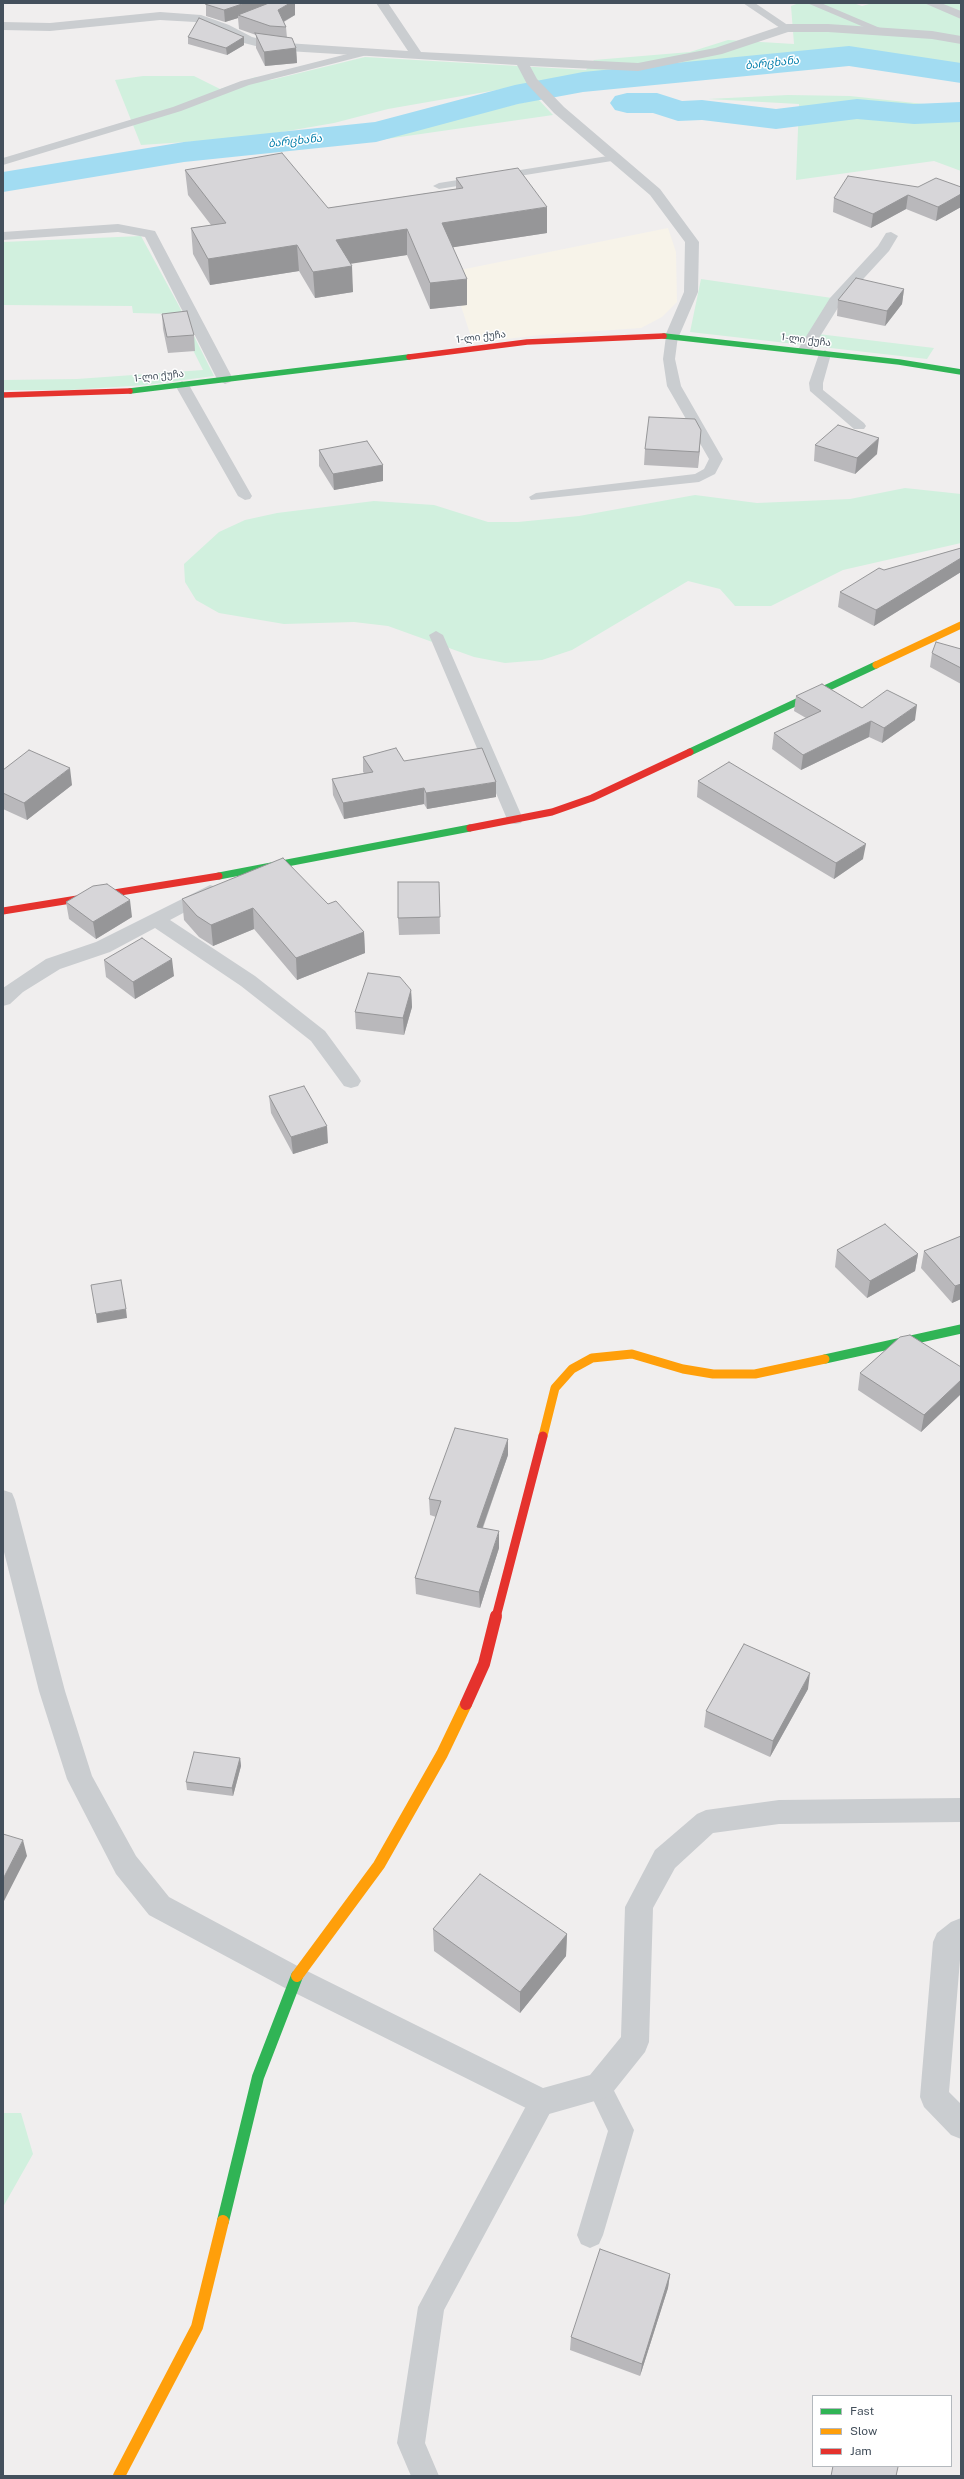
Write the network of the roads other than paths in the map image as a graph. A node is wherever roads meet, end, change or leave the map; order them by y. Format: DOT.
graph roads {
  1 [pos="382,3"];
  2 [pos="748,3"];
  3 [pos="812,3"];
  4 [pos="930,3"];
  5 [pos="961,15"];
  6 [pos="239,23"];
  7 [pos="3,26"];
  8 [pos="225,28"];
  9 [pos="787,28"];
  10 [pos="882,31"];
  11 [pos="961,40"];
  12 [pos="367,52"];
  13 [pos="418,56"];
  14 [pos="522,62"];
  15 [pos="614,158"];
  16 [pos="3,162"];
  17 [pos="439,186"];
  18 [pos="3,236"];
  19 [pos="891,236"];
  20 [pos="672,336"];
  21 [pos="804,351"];
  22 [pos="825,354"];
  23 [pos="961,372"];
  24 [pos="226,379"];
  25 [pos="182,385"];
  26 [pos="3,395"];
  27 [pos="859,426"];
  28 [pos="246,496"];
  29 [pos="536,497"];
  30 [pos="961,625"];
  31 [pos="436,635"];
  32 [pos="516,819"];
  33 [pos="254,870"];
  34 [pos="3,911"];
  35 [pos="155,919"];
  36 [pos="3,999"];
  37 [pos="350,1081"];
  38 [pos="961,1329"];
  39 [pos="3,1500"];
  40 [pos="961,1810"];
  41 [pos="961,1931"];
  42 [pos="295,1979"];
  43 [pos="599,2087"];
  44 [pos="542,2102"];
  45 [pos="961,2125"];
  46 [pos="590,2235"];
  47 [pos="119,2476"];
  48 [pos="425,2476"];
  1 -- 13 [label="street"];
  2 -- 9 [label="lane"];
  3 -- 10 [label="lane"];
  4 -- 5 [label="street"];
  6 -- 8 [label="street"];
  7 -- 8 [label="street"];
  8 -- 12 [label="street"];
  9 -- 10 [label="street"];
  9 -- 14 [label="street"];
  10 -- 11 [label="street"];
  12 -- 13 [label="street"];
  12 -- 16 [label="lane"];
  13 -- 14 [label="street"];
  14 -- 15 [label="street"];
  15 -- 17 [label="lane"];
  15 -- 20 [label="street"];
  18 -- 24 [label="street"];
  19 -- 21 [label="street"];
  20 -- 21 [label="street, 1-ლი ქუჩა"];
  20 -- 24 [label="street, 1-ლი ქუჩა"];
  20 -- 29 [label="lane"];
  21 -- 22 [label="street, 1-ლი ქუჩა"];
  22 -- 23 [label="street, 1-ლი ქუჩა"];
  22 -- 27 [label="lane"];
  24 -- 25 [label="street, 1-ლი ქუჩა"];
  25 -- 26 [label="street, 1-ლი ქუჩა"];
  25 -- 28 [label="lane"];
  30 -- 32 [label="street"];
  31 -- 32 [label="lane"];
  32 -- 33 [label="street"];
  33 -- 34 [label="street"];
  33 -- 35 [label="street"];
  35 -- 36 [label="street"];
  35 -- 37 [label="street"];
  38 -- 42 [label="street"];
  39 -- 42 [label="street"];
  40 -- 43 [label="street"];
  41 -- 45 [label="street"];
  42 -- 44 [label="street"];
  42 -- 47 [label="street"];
  43 -- 44 [label="street"];
  43 -- 46 [label="lane"];
  44 -- 48 [label="lane"];
}
